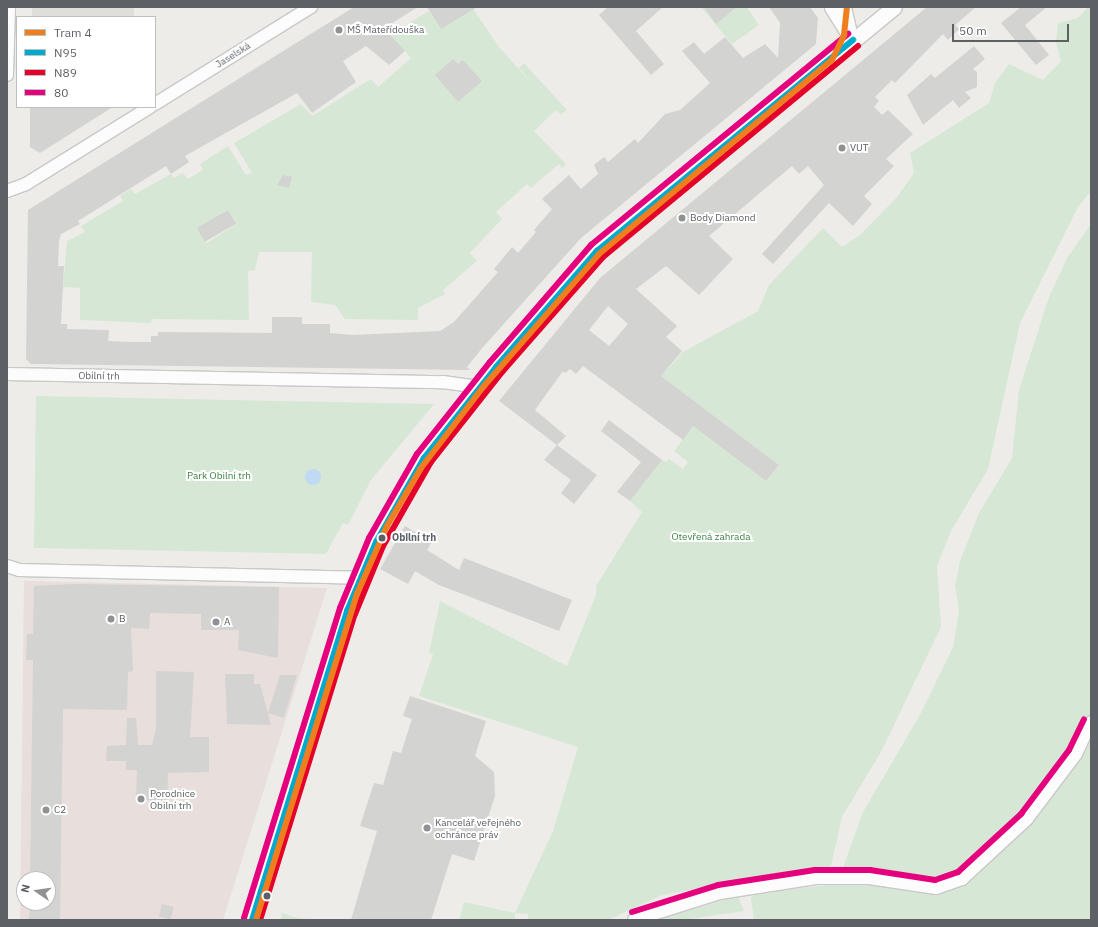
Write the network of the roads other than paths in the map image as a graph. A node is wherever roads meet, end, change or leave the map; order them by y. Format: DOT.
graph roads {
  1 [pos="9,7"];
  2 [pos="310,7"];
  3 [pos="832,7"];
  4 [pos="845,7"];
  5 [pos="894,7"];
  6 [pos="853,40"];
  7 [pos="7,75"];
  8 [pos="156,103"];
  9 [pos="148,108"];
  10 [pos="7,191"];
  11 [pos="7,374"];
  12 [pos="479,387"];
  13 [pos="7,566"];
  14 [pos="360,578"];
  15 [pos="1091,722"];
  16 [pos="252,920"];
  17 [pos="634,920"];
  1 -- 7 [label="street"];
  2 -- 8 [label="street, Jaselská"];
  3 -- 6 [label="street"];
  4 -- 6 [label="street"];
  5 -- 6 [label="street"];
  6 -- 12 [label="street"];
  9 -- 10 [label="street"];
  11 -- 12 [label="street, Obilní trh"];
  12 -- 14 [label="street"];
  13 -- 14 [label="street"];
  14 -- 16 [label="street"];
  15 -- 17 [label="street"];
}
